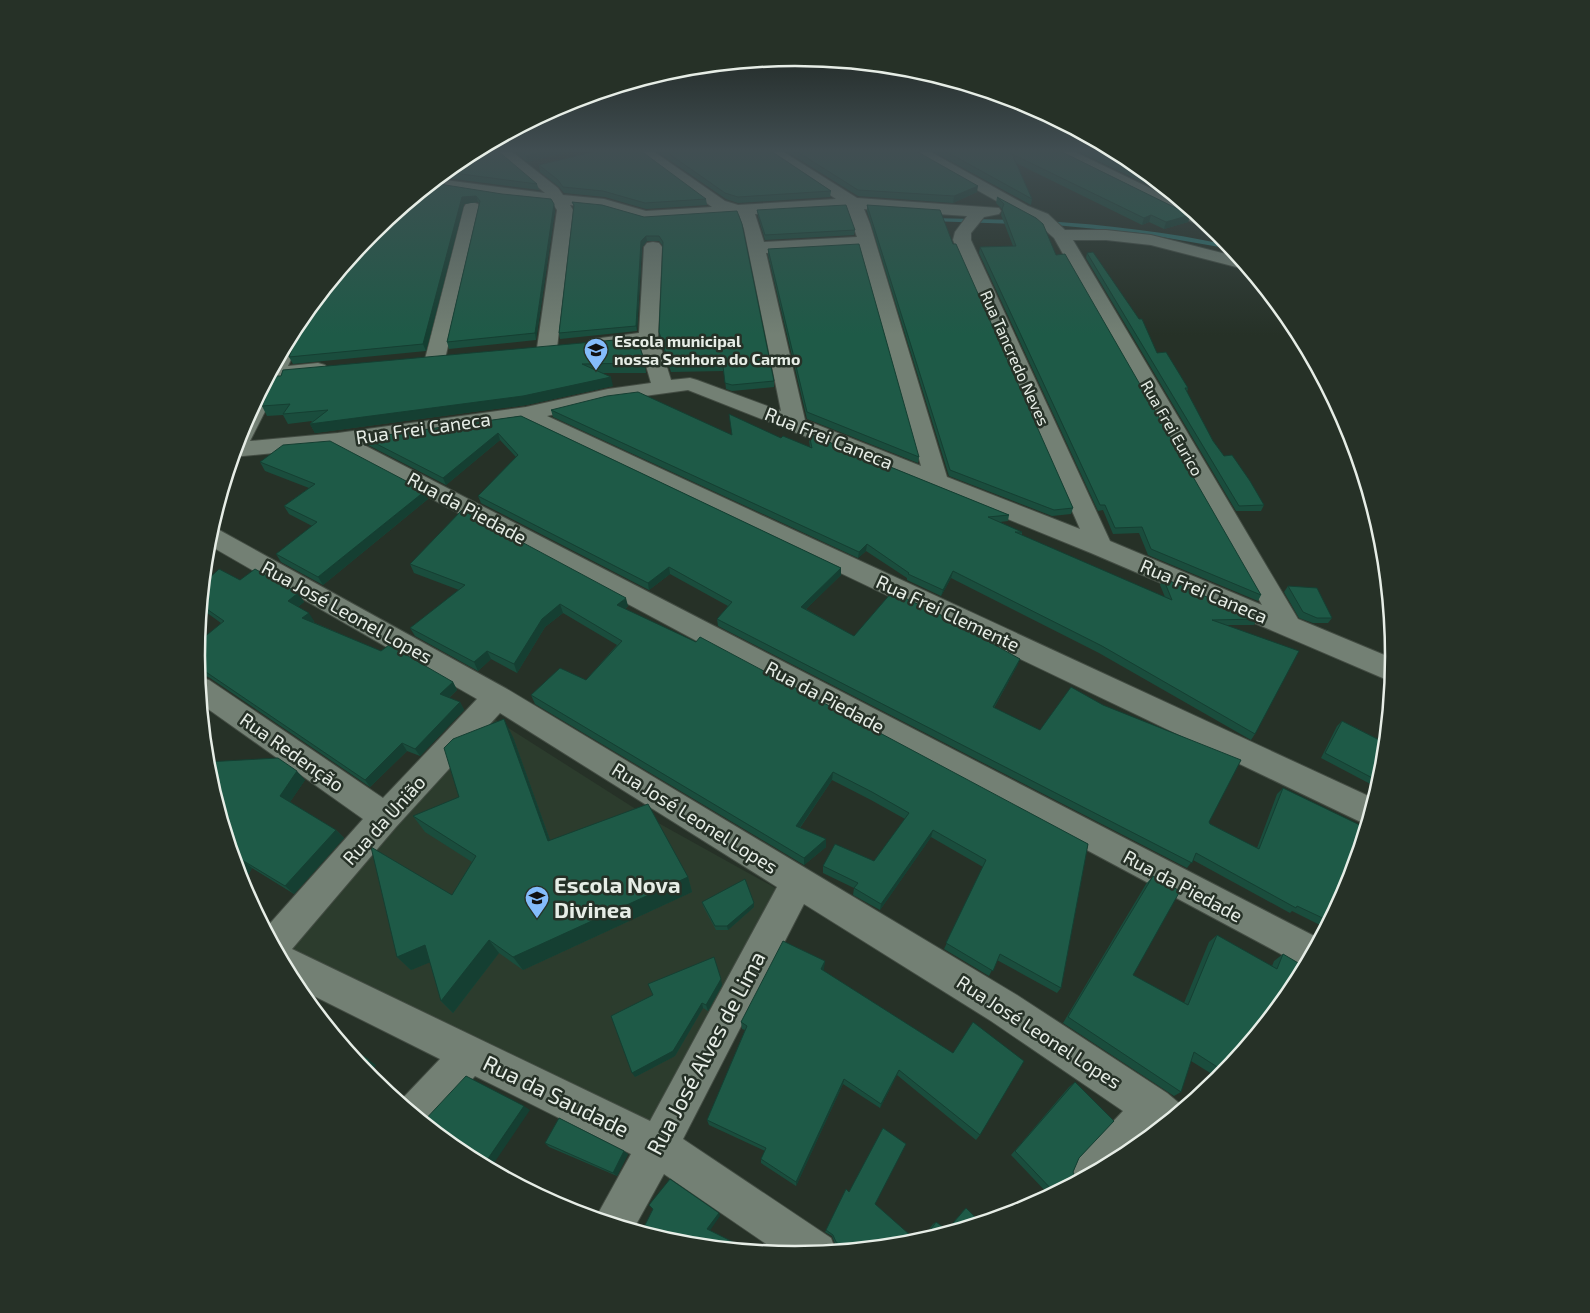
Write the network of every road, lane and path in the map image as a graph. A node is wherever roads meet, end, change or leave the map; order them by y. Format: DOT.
graph roads {
  1 [pos="471,212"];
  2 [pos="561,212"];
  3 [pos="632,212"];
  4 [pos="736,212"];
  5 [pos="850,212"];
  6 [pos="1002,212"];
  7 [pos="1028,212"];
  8 [pos="744,216"];
  9 [pos="974,217"];
  10 [pos="860,220"];
  11 [pos="1053,227"];
  12 [pos="653,247"];
  13 [pos="756,248"];
  14 [pos="1233,261"];
  15 [pos="648,338"];
  16 [pos="435,359"];
  17 [pos="341,367"];
  18 [pos="278,373"];
  19 [pos="663,387"];
  20 [pos="526,414"];
  21 [pos="795,424"];
  22 [pos="338,440"];
  23 [pos="244,447"];
  24 [pos="937,482"];
  25 [pos="217,538"];
  26 [pos="1100,547"];
  27 [pos="1289,628"];
  28 [pos="1385,668"];
  29 [pos="206,693"];
  30 [pos="497,697"];
  31 [pos="1365,809"];
  32 [pos="385,817"];
  33 [pos="798,881"];
  34 [pos="278,940"];
  35 [pos="1307,950"];
  36 [pos="294,968"];
  37 [pos="470,1054"];
  38 [pos="418,1110"];
  39 [pos="1162,1113"];
  40 [pos="658,1146"];
  41 [pos="1121,1148"];
  42 [pos="617,1219"];
  43 [pos="805,1246"];
  1 -- 16 [label="street"];
  2 -- 15 [label="street"];
  3 -- 8 [label="street"];
  4 -- 8 [label="street"];
  5 -- 10 [label="street"];
  6 -- 9 [label="street"];
  7 -- 11 [label="street"];
  8 -- 10 [label="street"];
  8 -- 13 [label="street"];
  9 -- 10 [label="street"];
  9 -- 26 [label="street, Rua Tancredo Neves"];
  10 -- 13 [label="street"];
  10 -- 24 [label="street"];
  11 -- 14 [label="street"];
  11 -- 27 [label="street, Rua Frei Eurico"];
  12 -- 15 [label="street"];
  13 -- 21 [label="street"];
  15 -- 19 [label="street"];
  17 -- 18 [label="street"];
  19 -- 20 [label="street, Rua Frei Caneca"];
  19 -- 21 [label="street, Rua Frei Caneca"];
  20 -- 22 [label="street, Rua Frei Caneca"];
  20 -- 31 [label="street, Rua Frei Clemente"];
  21 -- 24 [label="street, Rua Frei Caneca"];
  22 -- 23 [label="street, Rua Frei Caneca"];
  22 -- 35 [label="street, Rua da Piedade"];
  24 -- 26 [label="street, Rua Frei Caneca"];
  25 -- 30 [label="street, Rua José Leonel Lopes"];
  26 -- 27 [label="street, Rua Frei Caneca"];
  27 -- 28 [label="street, Rua Frei Caneca"];
  29 -- 32 [label="street, Rua Redenção"];
  30 -- 32 [label="street, Rua da União"];
  30 -- 33 [label="street, Rua José Leonel Lopes"];
  32 -- 34 [label="street, Rua da União"];
  33 -- 39 [label="street, Rua José Leonel Lopes"];
  33 -- 40 [label="street, Rua José Alves de Lima"];
  36 -- 37 [label="street, Rua da Saudade"];
  37 -- 38 [label="street"];
  37 -- 40 [label="street, Rua da Saudade"];
  39 -- 41 [label="street"];
  40 -- 42 [label="street, Rua José Alves de Lima"];
  40 -- 43 [label="street, Rua da Saudade"];
}
